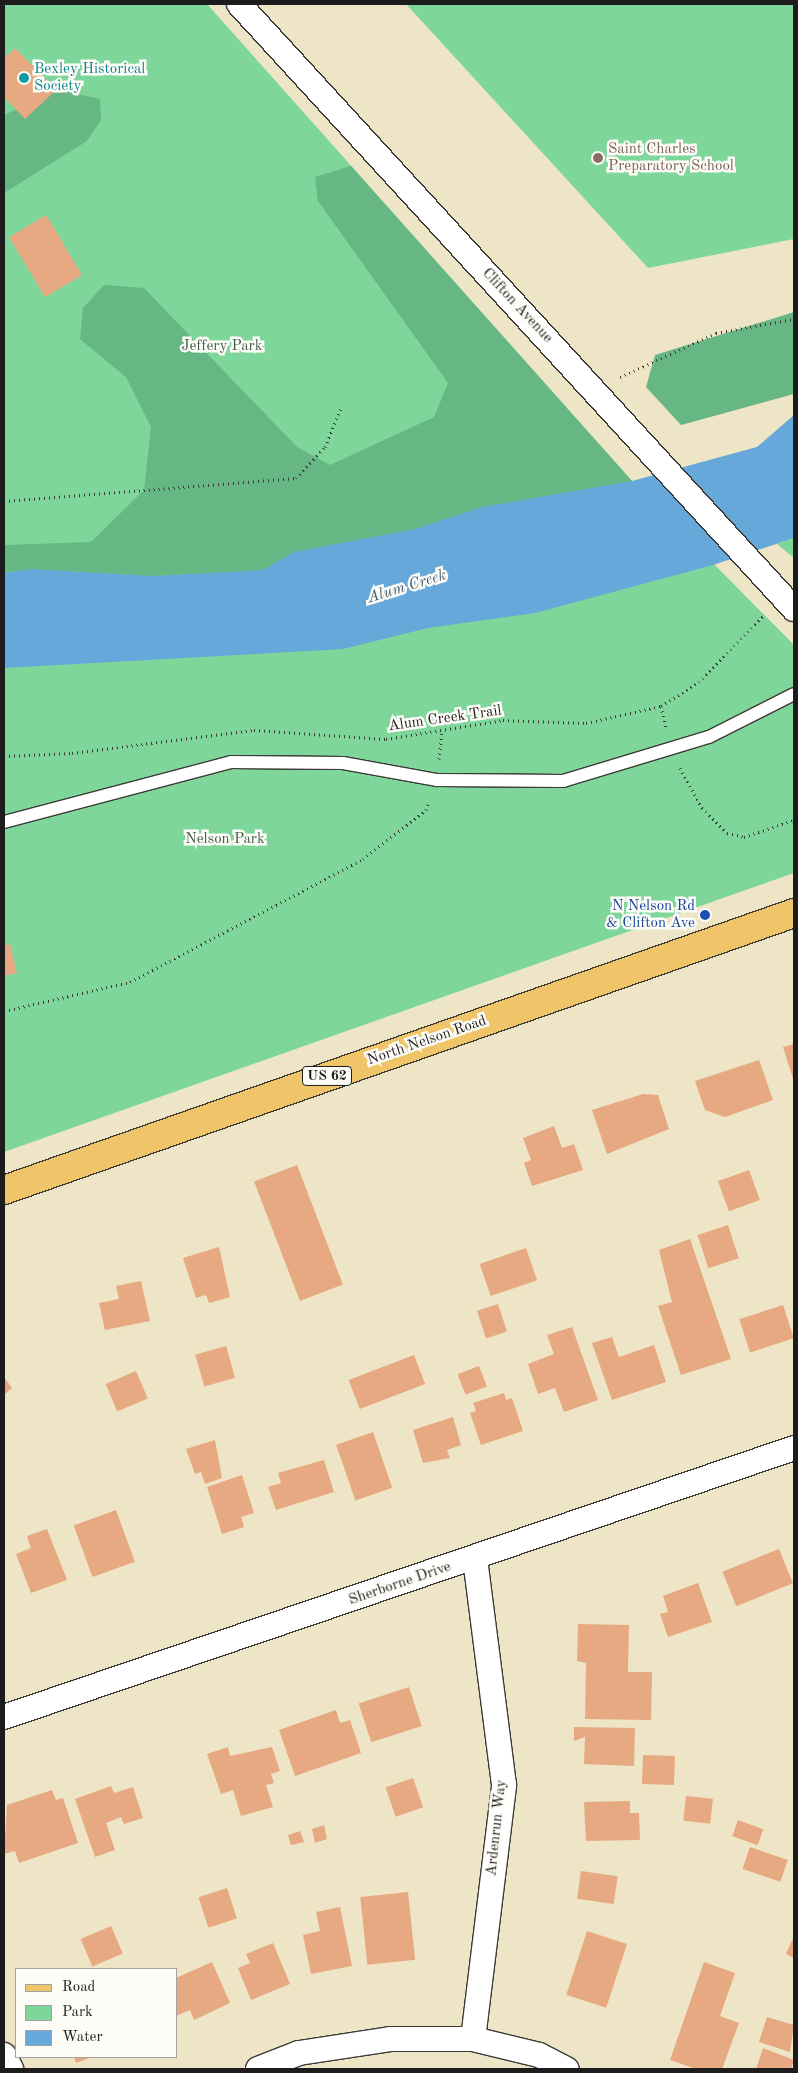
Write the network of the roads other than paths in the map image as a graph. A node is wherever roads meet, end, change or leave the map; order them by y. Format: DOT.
graph roads {
  1 [pos="239,4"];
  2 [pos="789,603"];
  3 [pos="794,694"];
  4 [pos="4,822"];
  5 [pos="794,913"];
  6 [pos="4,1190"];
  7 [pos="794,1448"];
  8 [pos="475,1559"];
  9 [pos="4,1718"];
  10 [pos="472,2038"];
  11 [pos="4,2055"];
  12 [pos="11,2069"];
  13 [pos="258,2069"];
  14 [pos="567,2069"];
  1 -- 2 [label="street, Clifton Avenue"];
  3 -- 4 [label="lane"];
  5 -- 6 [label="main road, North Nelson Road / US 62"];
  7 -- 8 [label="street, Sherborne Drive"];
  8 -- 9 [label="street, Sherborne Drive"];
  8 -- 10 [label="street, Ardenrun Way"];
  10 -- 13 [label="street"];
  10 -- 14 [label="street"];
  11 -- 12 [label="street"];
}
